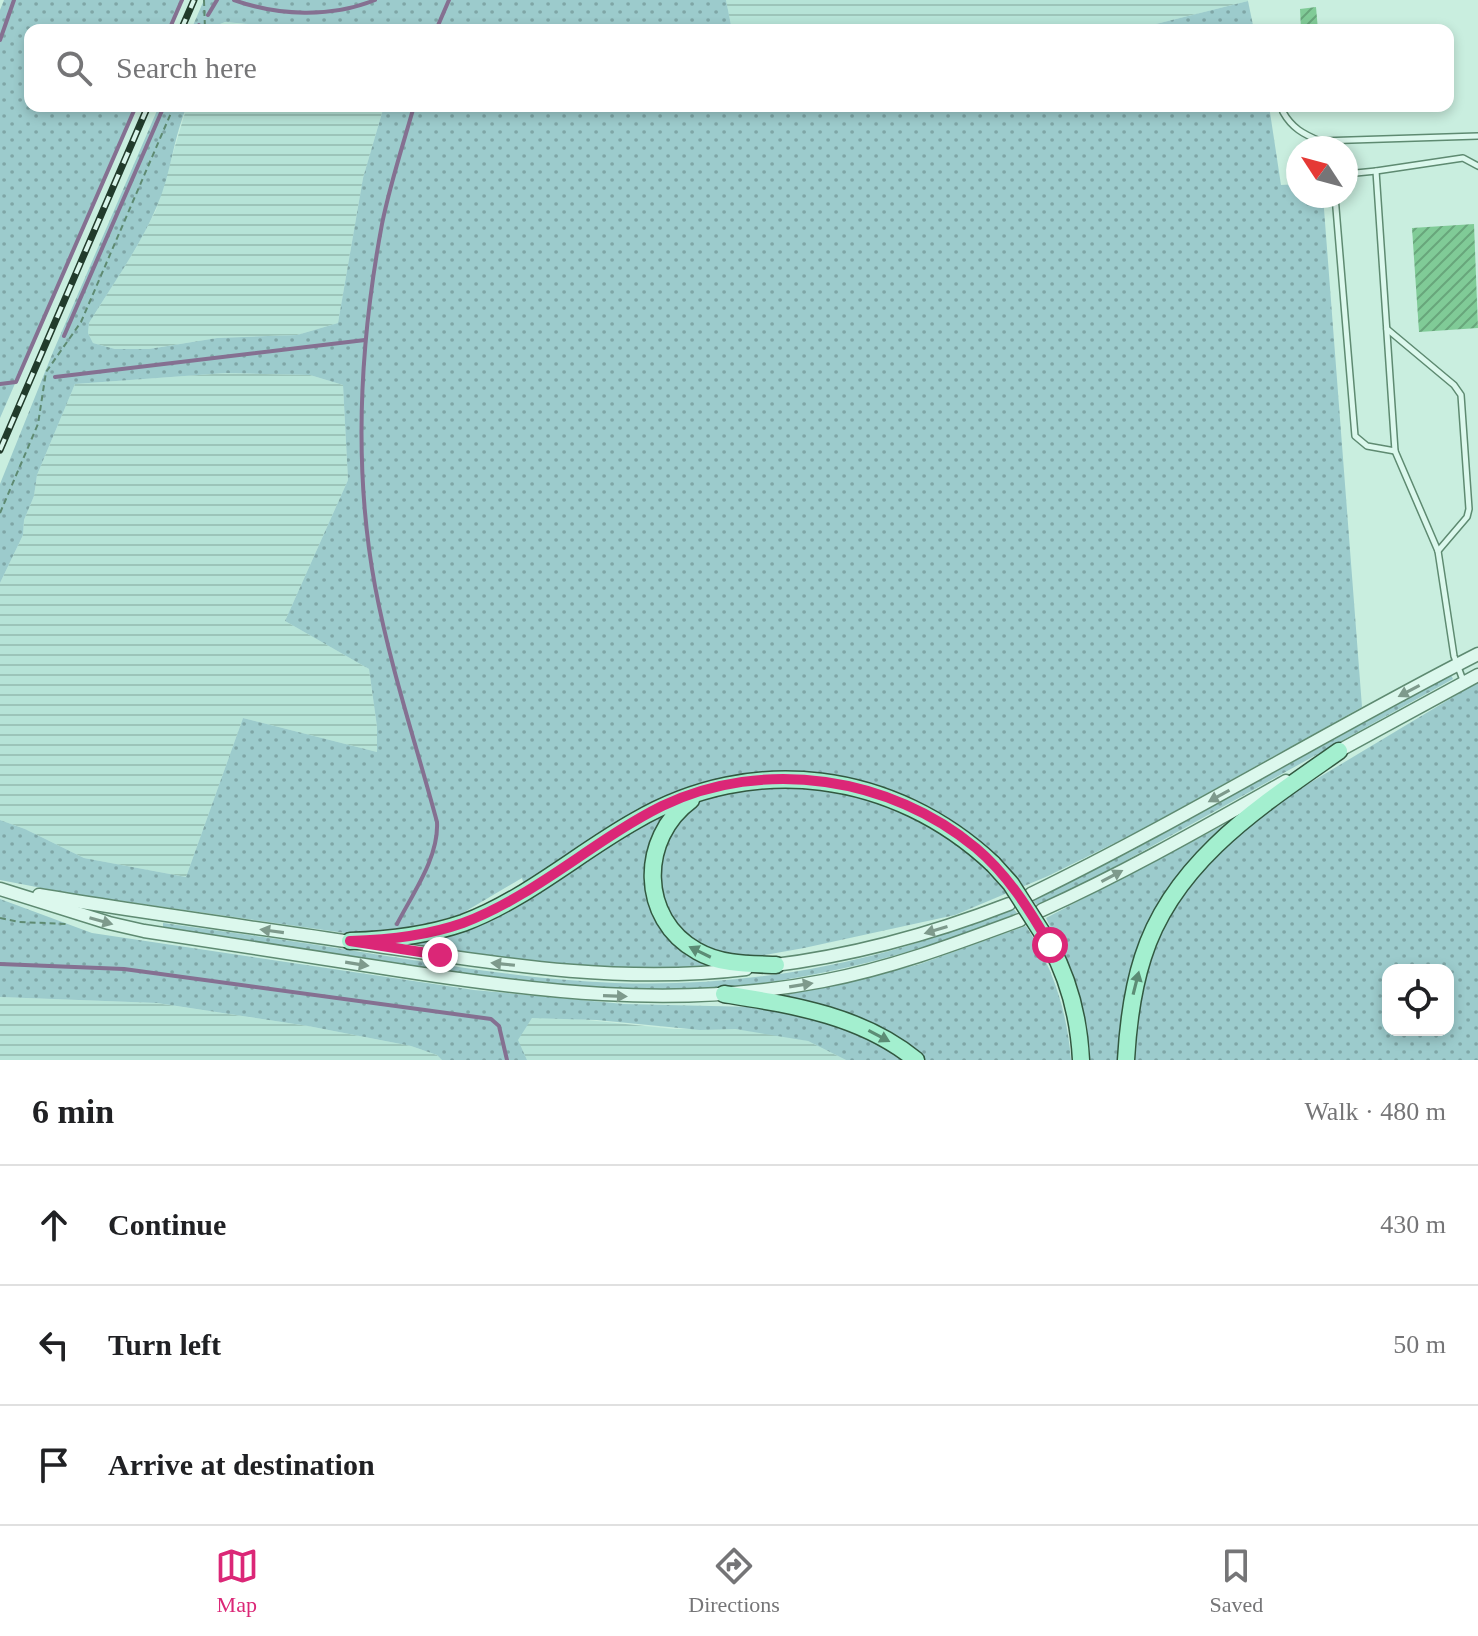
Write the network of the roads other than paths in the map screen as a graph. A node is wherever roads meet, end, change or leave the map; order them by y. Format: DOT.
graph roads {
  1 [pos="1283,112"];
  2 [pos="1478,136"];
  3 [pos="1478,166"];
  4 [pos="1376,171"];
  5 [pos="1358,173"];
  6 [pos="1336,208"];
  7 [pos="1386,328"];
  8 [pos="1395,451"];
  9 [pos="1438,551"];
  10 [pos="1478,654"];
  11 [pos="1457,665"];
  12 [pos="1478,675"];
  13 [pos="1464,683"];
  14 [pos="1339,751"];
  15 [pos="710,790"];
  16 [pos="0,888"];
  17 [pos="1031,894"];
  18 [pos="1009,904"];
  19 [pos="1042,910"];
  20 [pos="1020,920"];
  21 [pos="350,941"];
  22 [pos="776,965"];
  23 [pos="724,994"];
  24 [pos="916,1060"];
  25 [pos="1081,1060"];
  26 [pos="1126,1060"];
  1 -- 2 [label="lane"];
  3 -- 4 [label="lane"];
  4 -- 5 [label="lane"];
  4 -- 7 [label="lane"];
  6 -- 8 [label="lane"];
  7 -- 8 [label="lane"];
  7 -- 9 [label="lane"];
  8 -- 9 [label="lane"];
  9 -- 11 [label="lane"];
  10 -- 11 [label="street"];
  11 -- 13 [label="lane"];
  11 -- 17 [label="street, one-way"];
  12 -- 13 [label="street"];
  13 -- 14 [label="street"];
  19 -- 14 [label="street, one-way"];
  26 -- 14 [label="main road, one-way"];
  15 -- 21 [label="main road"];
  22 -- 15 [label="main road, one-way"];
  15 -- 25 [label="main road, bridge"];
  21 -- 16 [label="street, one-way"];
  16 -- 23 [label="street, one-way"];
  18 -- 22 [label="street, one-way"];
  23 -- 20 [label="street, one-way"];
  22 -- 21 [label="street, one-way"];
  23 -- 24 [label="main road, one-way"];
}
